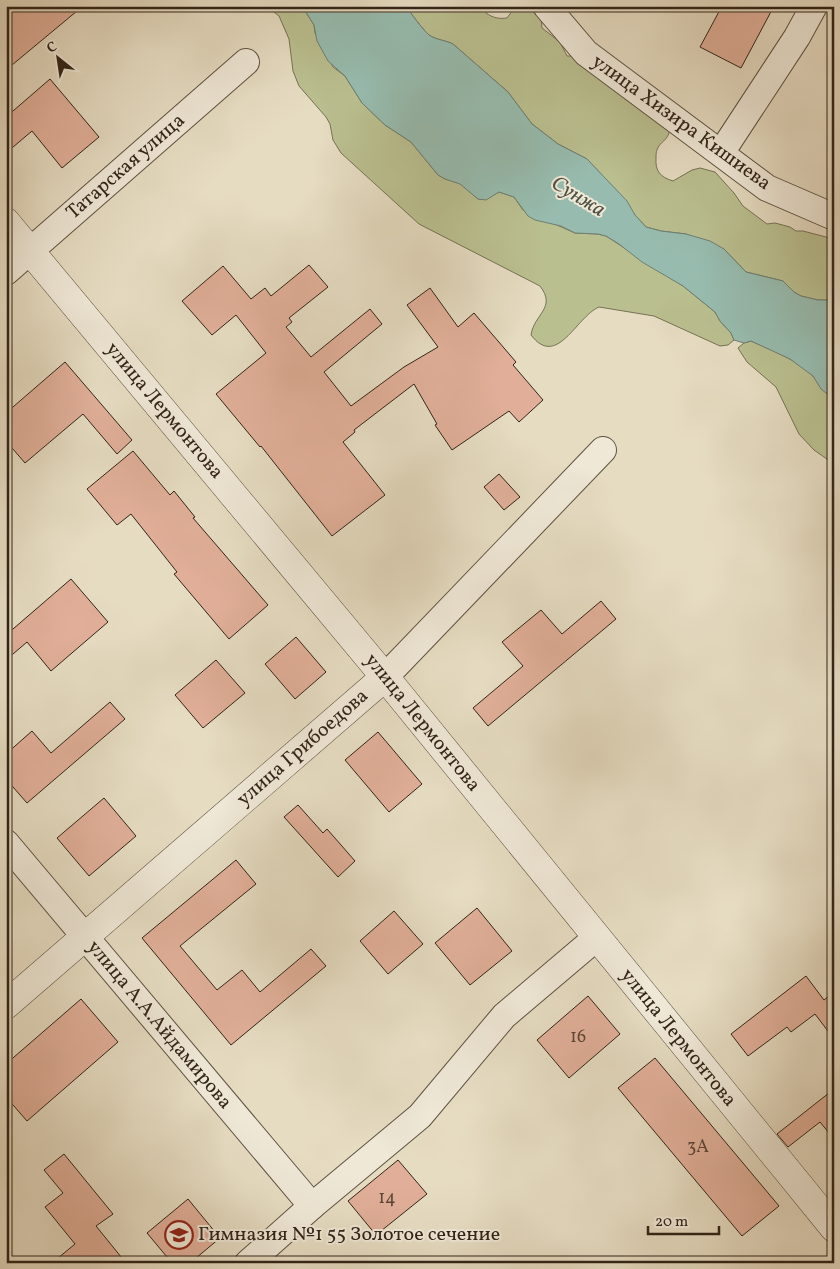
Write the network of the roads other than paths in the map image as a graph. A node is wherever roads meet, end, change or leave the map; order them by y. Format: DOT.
graph roads {
  1 [pos="546,6"];
  2 [pos="814,6"];
  3 [pos="246,62"];
  4 [pos="721,153"];
  5 [pos="834,218"];
  6 [pos="6,222"];
  7 [pos="30,251"];
  8 [pos="6,272"];
  9 [pos="603,450"];
  10 [pos="385,677"];
  11 [pos="6,843"];
  12 [pos="85,937"];
  13 [pos="596,938"];
  14 [pos="6,1005"];
  15 [pos="312,1206"];
  16 [pos="834,1228"];
  17 [pos="248,1263"];
  1 -- 4 [label="street, улица Хизира Кишиева"];
  2 -- 4 [label="street"];
  3 -- 7 [label="street, Татарская улица"];
  4 -- 5 [label="street, улица Хизира Кишиева"];
  6 -- 7 [label="street, улица Лермонтова"];
  7 -- 8 [label="street, Татарская улица"];
  7 -- 10 [label="street, улица Лермонтова"];
  9 -- 10 [label="street, улица Грибоедова"];
  10 -- 12 [label="street, улица Грибоедова"];
  10 -- 13 [label="street, улица Лермонтова"];
  11 -- 12 [label="street, улица А.А.Айдамирова"];
  12 -- 14 [label="street, улица Грибоедова"];
  12 -- 15 [label="street, улица А.А.Айдамирова"];
  13 -- 15 [label="street"];
  13 -- 16 [label="street, улица Лермонтова"];
  15 -- 17 [label="street"];
}
